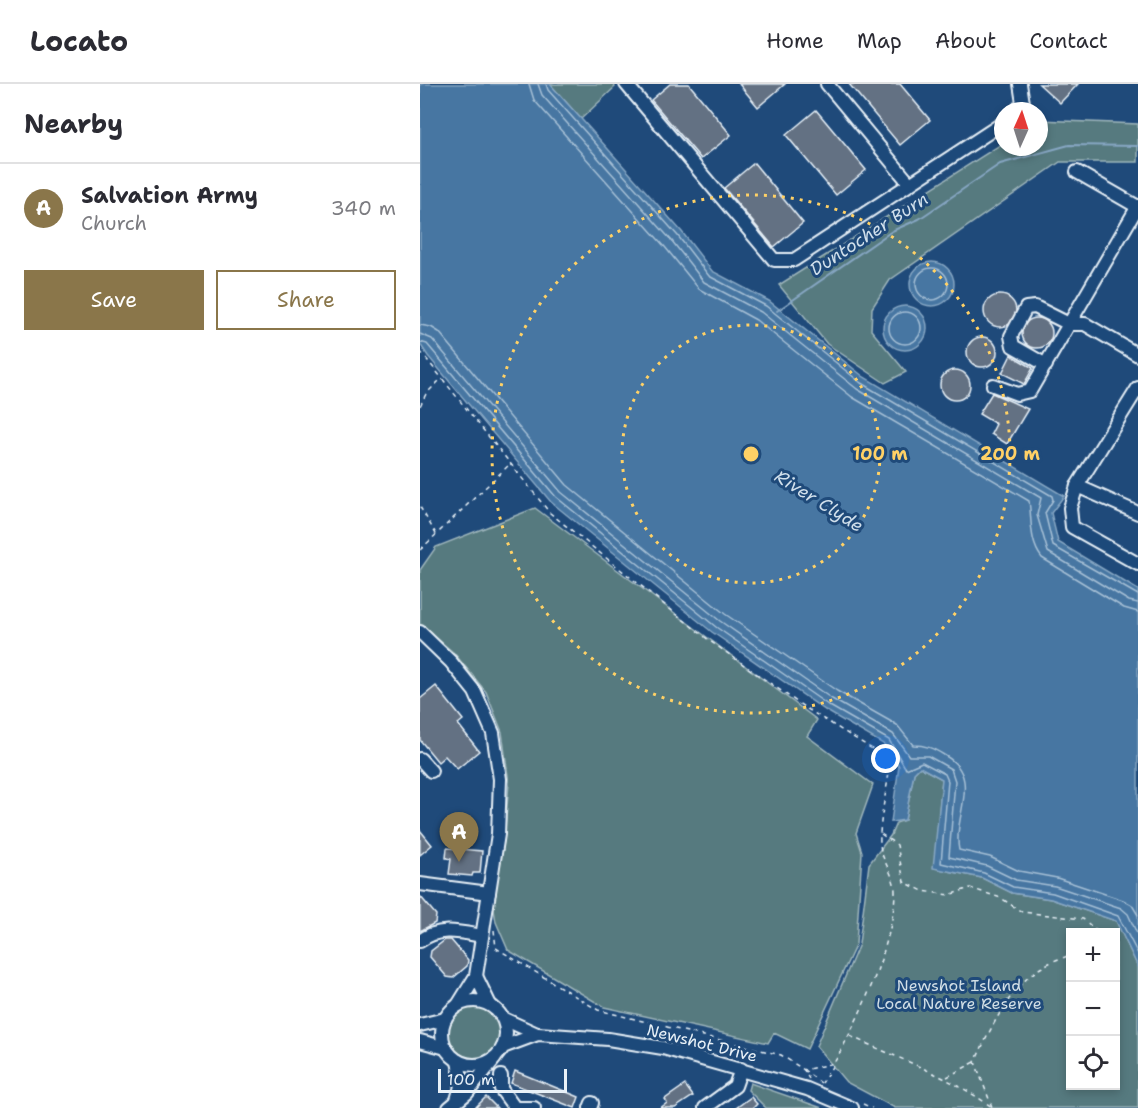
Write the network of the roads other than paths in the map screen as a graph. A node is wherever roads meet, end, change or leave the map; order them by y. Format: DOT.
graph roads {
  1 [pos="627,84"];
  2 [pos="827,84"];
  3 [pos="1020,84"];
  4 [pos="1023,102"];
  5 [pos="994,129"];
  6 [pos="1077,172"];
  7 [pos="910,184"];
  8 [pos="1138,206"];
  9 [pos="1069,324"];
  10 [pos="1138,355"];
  11 [pos="1046,365"];
  12 [pos="993,385"];
  13 [pos="1138,388"];
  14 [pos="1077,486"];
  15 [pos="1138,513"];
  16 [pos="1138,564"];
  17 [pos="420,632"];
  18 [pos="420,759"];
  19 [pos="432,771"];
  20 [pos="420,884"];
  21 [pos="489,894"];
  22 [pos="482,936"];
  23 [pos="420,941"];
  24 [pos="476,976"];
  25 [pos="458,1005"];
  26 [pos="490,1005"];
  27 [pos="445,1019"];
  28 [pos="504,1020"];
  29 [pos="420,1024"];
  30 [pos="538,1034"];
  31 [pos="420,1041"];
  32 [pos="446,1048"];
  33 [pos="500,1052"];
  34 [pos="458,1061"];
  35 [pos="741,1069"];
  36 [pos="501,1076"];
  37 [pos="453,1105"];
  38 [pos="513,1107"];
  39 [pos="534,1108"];
  40 [pos="705,1108"];
  41 [pos="852,1108"];
  1 -- 7 [label="street"];
  2 -- 7 [label="street"];
  3 -- 4 [label="street"];
  5 -- 7 [label="street"];
  6 -- 8 [label="street"];
  8 -- 9 [label="street"];
  9 -- 10 [label="street"];
  9 -- 11 [label="street"];
  9 -- 11 [label="street"];
  11 -- 12 [label="street"];
  13 -- 14 [label="street"];
  14 -- 15 [label="street"];
  14 -- 16 [label="street"];
  17 -- 21 [label="street"];
  18 -- 19 [label="street"];
  20 -- 21 [label="street"];
  21 -- 22 [label="street"];
  22 -- 23 [label="street"];
  22 -- 24 [label="street"];
  24 -- 25 [label="street"];
  24 -- 26 [label="street"];
  25 -- 26 [label="street"];
  25 -- 27 [label="street"];
  26 -- 28 [label="street"];
  27 -- 29 [label="street"];
  27 -- 32 [label="street"];
  28 -- 30 [label="street, Newshot Drive"];
  28 -- 33 [label="street"];
  30 -- 33 [label="street, Newshot Drive"];
  30 -- 35 [label="street, Newshot Drive"];
  31 -- 32 [label="street"];
  32 -- 34 [label="street"];
  33 -- 34 [label="street"];
  33 -- 37 [label="street"];
  34 -- 37 [label="street"];
  35 -- 40 [label="street"];
  35 -- 41 [label="street, Newshot Drive"];
  36 -- 38 [label="street"];
  38 -- 39 [label="street"];
}
